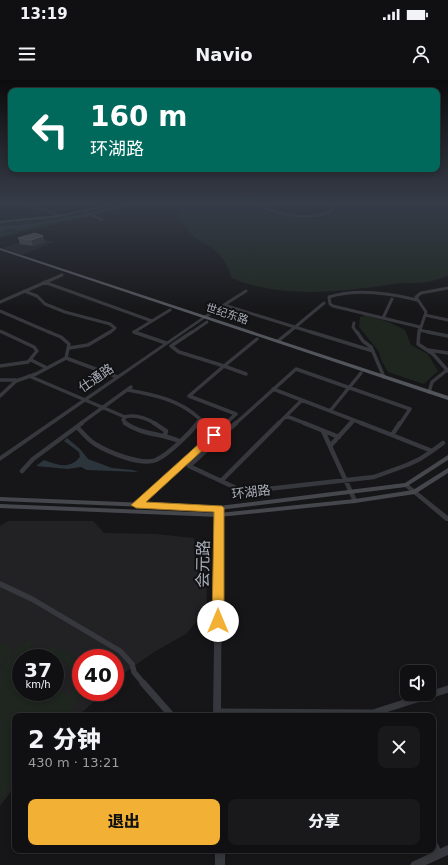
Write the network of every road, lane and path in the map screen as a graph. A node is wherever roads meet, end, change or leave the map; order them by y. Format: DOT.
graph roads {
  1 [pos="0,250"];
  2 [pos="0,254"];
  3 [pos="14,256"];
  4 [pos="67,273"];
  5 [pos="62,275"];
  6 [pos="44,282"];
  7 [pos="448,288"];
  8 [pos="24,291"];
  9 [pos="246,291"];
  10 [pos="392,299"];
  11 [pos="417,300"];
  12 [pos="0,302"];
  13 [pos="324,303"];
  14 [pos="224,305"];
  15 [pos="170,310"];
  16 [pos="0,311"];
  17 [pos="425,315"];
  18 [pos="383,318"];
  19 [pos="202,319"];
  20 [pos="448,320"];
  21 [pos="152,321"];
  22 [pos="354,323"];
  23 [pos="294,327"];
  24 [pos="419,328"];
  25 [pos="0,331"];
  26 [pos="448,336"];
  27 [pos="256,339"];
  28 [pos="278,341"];
  29 [pos="165,343"];
  30 [pos="69,348"];
  31 [pos="424,349"];
  32 [pos="373,351"];
  33 [pos="448,353"];
  34 [pos="66,358"];
  35 [pos="31,360"];
  36 [pos="0,366"];
  37 [pos="224,366"];
  38 [pos="47,368"];
  39 [pos="448,371"];
  40 [pos="246,374"];
  41 [pos="361,374"];
  42 [pos="29,376"];
  43 [pos="116,376"];
  44 [pos="384,377"];
  45 [pos="0,380"];
  46 [pos="18,380"];
  47 [pos="350,388"];
  48 [pos="273,389"];
  49 [pos="429,392"];
  50 [pos="0,396"];
  51 [pos="448,398"];
  52 [pos="83,399"];
  53 [pos="302,400"];
  54 [pos="448,403"];
  55 [pos="103,408"];
  56 [pos="330,411"];
  57 [pos="286,416"];
  58 [pos="125,417"];
  59 [pos="353,421"];
  60 [pos="77,427"];
  61 [pos="323,431"];
  62 [pos="165,434"];
  63 [pos="392,435"];
  64 [pos="338,437"];
  65 [pos="179,441"];
  66 [pos="443,443"];
  67 [pos="330,446"];
  68 [pos="432,451"];
  69 [pos="0,455"];
  70 [pos="448,457"];
  71 [pos="0,459"];
  72 [pos="448,470"];
  73 [pos="22,471"];
  74 [pos="346,480"];
  75 [pos="221,481"];
  76 [pos="406,485"];
  77 [pos="351,492"];
  78 [pos="415,492"];
  79 [pos="0,499"];
  80 [pos="355,501"];
  81 [pos="136,505"];
  82 [pos="0,506"];
  83 [pos="219,512"];
  84 [pos="448,520"];
  85 [pos="0,584"];
  86 [pos="448,689"];
  87 [pos="169,713"];
  88 [pos="217,713"];
  89 [pos="376,713"];
  90 [pos="443,852"];
  91 [pos="220,853"];
  92 [pos="220,865"];
  93 [pos="415,865"];
  1 -- 3 [label="main road, 世纪东路"];
  2 -- 3 [label="main road, 世纪东路"];
  3 -- 4 [label="main road, 世纪东路"];
  3 -- 5 [label="main road, 世纪东路"];
  4 -- 5 [label="main road"];
  4 -- 19 [label="main road, 世纪东路"];
  5 -- 6 [label="street"];
  5 -- 15 [label="main road, 世纪东路"];
  6 -- 8 [label="street"];
  6 -- 21 [label="street"];
  7 -- 11 [label="street"];
  8 -- 12 [label="street"];
  8 -- 30 [label="street"];
  9 -- 14 [label="street"];
  10 -- 18 [label="street"];
  11 -- 17 [label="street"];
  11 -- 18 [label="street"];
  13 -- 23 [label="street"];
  14 -- 19 [label="street"];
  14 -- 23 [label="street"];
  15 -- 19 [label="main road, 世纪东路"];
  15 -- 21 [label="street"];
  16 -- 30 [label="street"];
  17 -- 20 [label="street"];
  17 -- 24 [label="street"];
  18 -- 24 [label="street"];
  19 -- 27 [label="main road, 世纪东路"];
  19 -- 28 [label="main road, 世纪东路"];
  19 -- 29 [label="street, 仕通路"];
  19 -- 37 [label="street"];
  21 -- 29 [label="street"];
  22 -- 32 [label="street"];
  23 -- 28 [label="street"];
  23 -- 32 [label="street"];
  24 -- 26 [label="street"];
  24 -- 31 [label="street"];
  25 -- 35 [label="street"];
  27 -- 37 [label="street"];
  27 -- 41 [label="main road, 世纪东路"];
  28 -- 44 [label="main road, 世纪东路"];
  29 -- 43 [label="street, 仕通路"];
  30 -- 34 [label="street"];
  31 -- 33 [label="street"];
  31 -- 39 [label="street"];
  32 -- 44 [label="street"];
  34 -- 38 [label="street"];
  34 -- 43 [label="street"];
  35 -- 36 [label="street"];
  35 -- 38 [label="street"];
  37 -- 40 [label="street"];
  37 -- 81 [label="street"];
  38 -- 42 [label="street"];
  39 -- 49 [label="street"];
  41 -- 47 [label="street"];
  41 -- 54 [label="main road, 世纪东路"];
  42 -- 46 [label="street"];
  42 -- 52 [label="street"];
  43 -- 52 [label="street, 仕通路"];
  44 -- 49 [label="main road, 世纪东路"];
  45 -- 46 [label="street"];
  46 -- 50 [label="street"];
  47 -- 48 [label="street"];
  47 -- 56 [label="street"];
  47 -- 63 [label="street"];
  48 -- 53 [label="street"];
  48 -- 75 [label="street"];
  49 -- 51 [label="main road, 世纪东路"];
  52 -- 55 [label="street"];
  52 -- 69 [label="street, 仕通路"];
  52 -- 71 [label="street, 仕通路"];
  53 -- 56 [label="street"];
  53 -- 57 [label="street"];
  55 -- 58 [label="street"];
  55 -- 60 [label="street"];
  55 -- 65 [label="street"];
  56 -- 59 [label="street"];
  57 -- 61 [label="street"];
  57 -- 75 [label="street"];
  58 -- 62 [label="street"];
  58 -- 62 [label="street"];
  59 -- 63 [label="street"];
  59 -- 64 [label="street"];
  60 -- 65 [label="street"];
  60 -- 73 [label="street"];
  61 -- 64 [label="street"];
  61 -- 67 [label="street"];
  62 -- 65 [label="street"];
  63 -- 68 [label="street"];
  64 -- 67 [label="street"];
  66 -- 68 [label="street"];
  67 -- 74 [label="street"];
  68 -- 74 [label="street"];
  70 -- 76 [label="main road, 环湖路"];
  72 -- 78 [label="main road, 环湖路"];
  74 -- 75 [label="street"];
  74 -- 77 [label="street"];
  76 -- 77 [label="main road, 环湖路"];
  76 -- 78 [label="street"];
  77 -- 80 [label="street"];
  77 -- 83 [label="main road, 环湖路"];
  78 -- 80 [label="main road, 环湖路"];
  78 -- 84 [label="street"];
  79 -- 81 [label="main road, 环湖路"];
  80 -- 83 [label="main road, 环湖路"];
  81 -- 83 [label="main road, 环湖路"];
  82 -- 83 [label="main road, 环湖路"];
  83 -- 88 [label="street, 会元路"];
  85 -- 87 [label="street"];
  86 -- 89 [label="street"];
  90 -- 93 [label="street"];
  91 -- 92 [label="street"];
}
